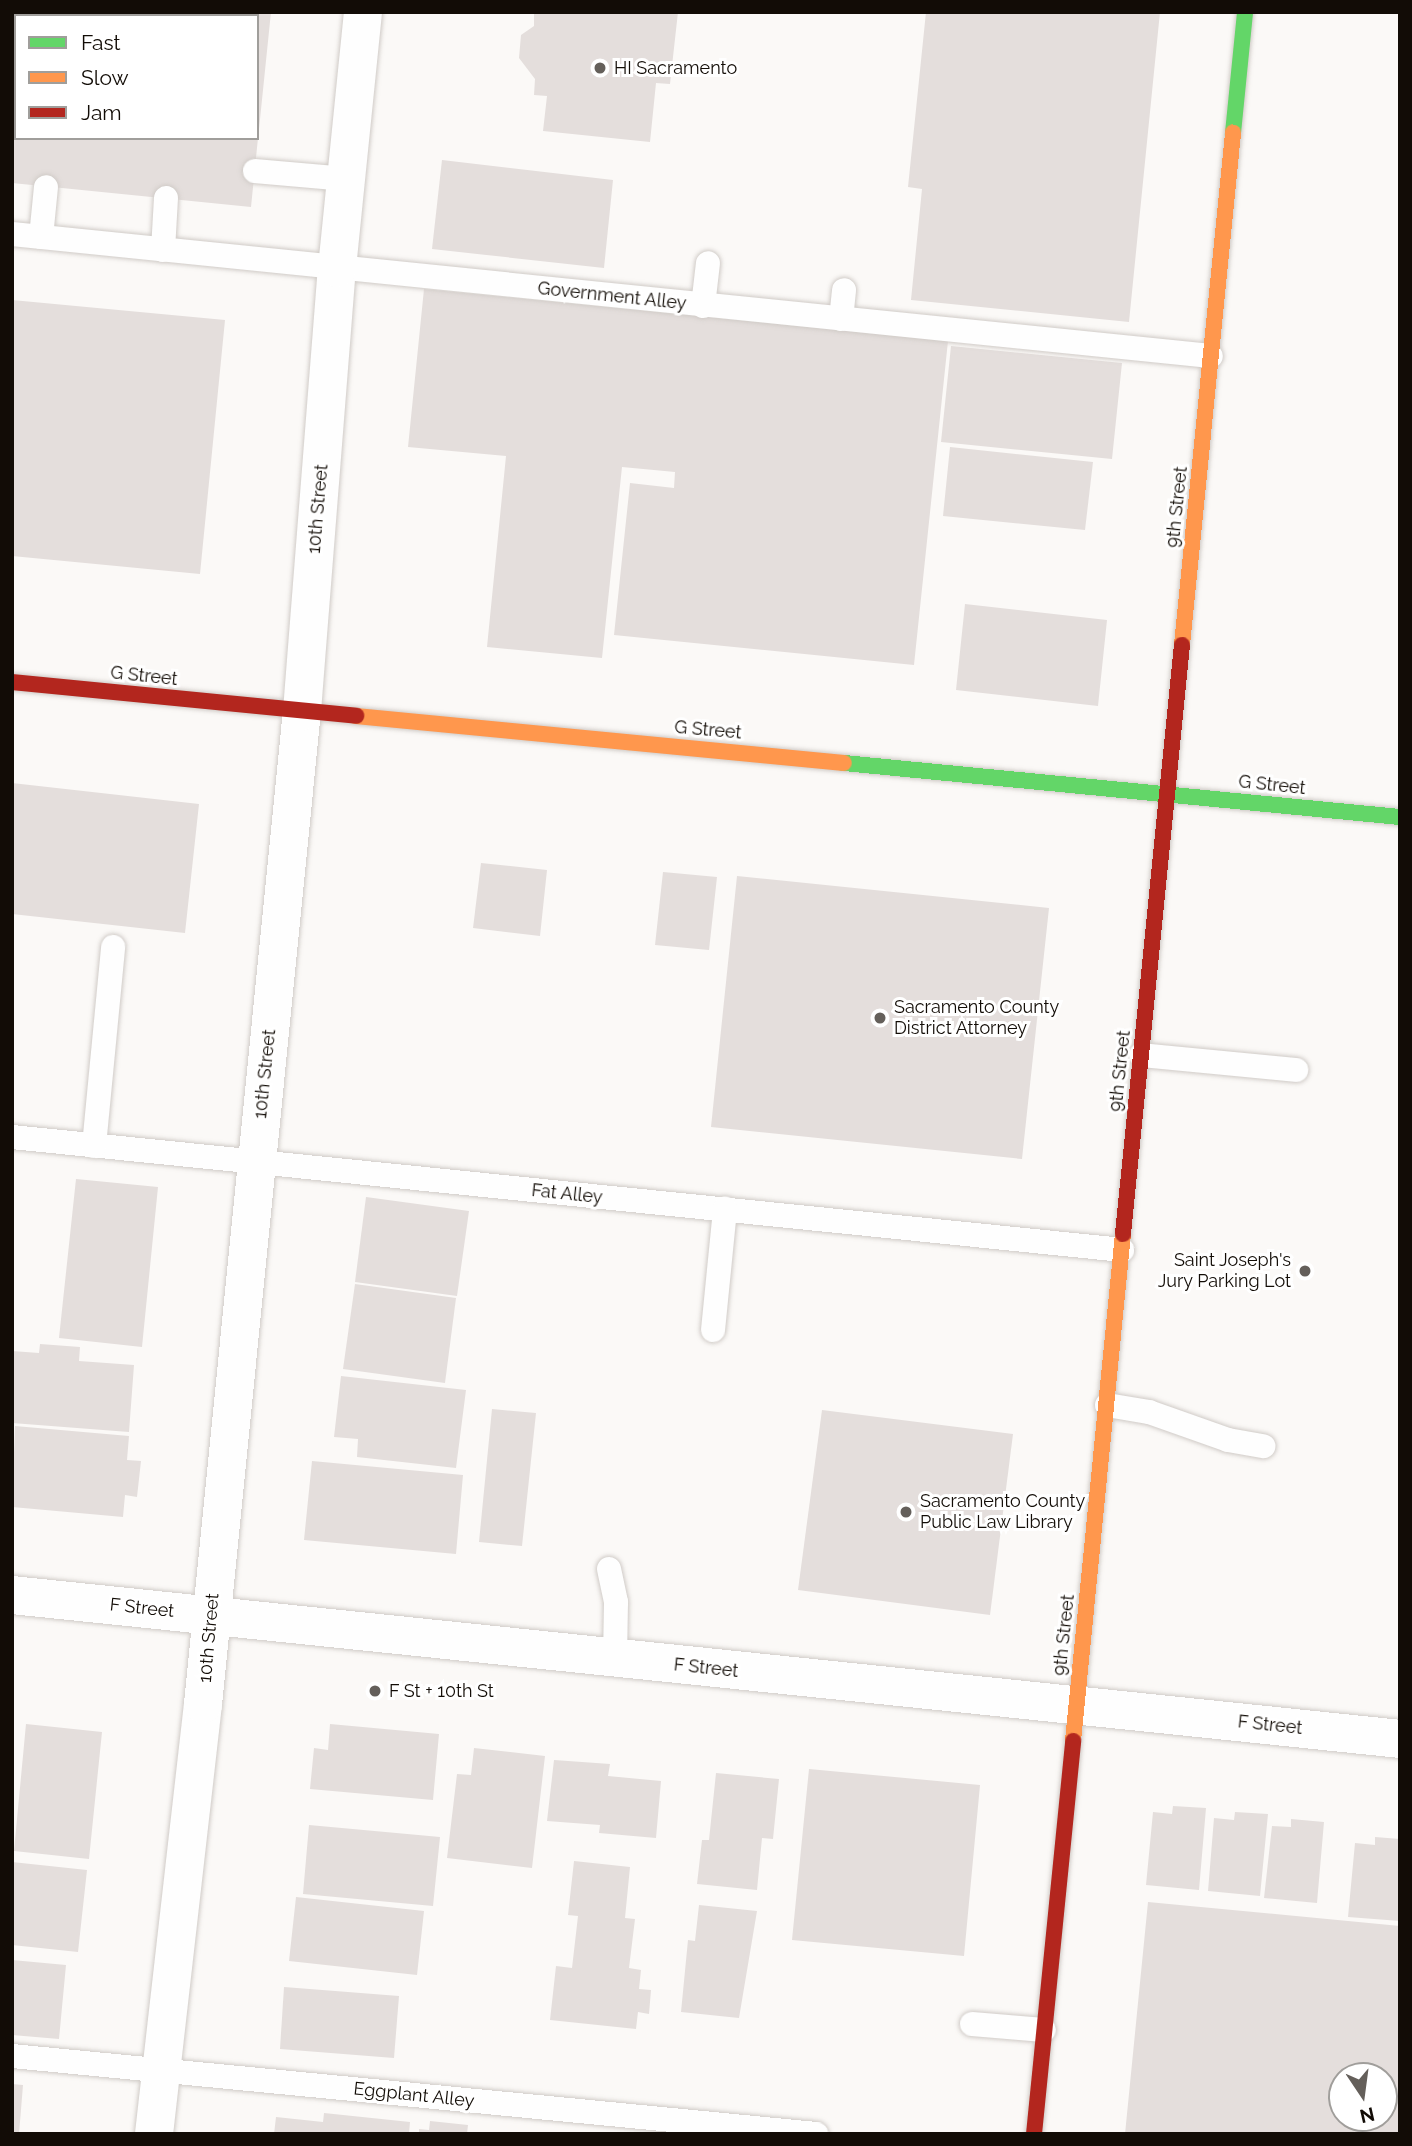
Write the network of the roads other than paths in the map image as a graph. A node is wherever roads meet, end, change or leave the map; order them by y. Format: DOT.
graph roads {
  1 [pos="363,12"];
  2 [pos="1245,12"];
  3 [pos="255,171"];
  4 [pos="346,179"];
  5 [pos="46,187"];
  6 [pos="166,198"];
  7 [pos="12,234"];
  8 [pos="41,237"];
  9 [pos="163,250"];
  10 [pos="708,262"];
  11 [pos="337,268"];
  12 [pos="844,290"];
  13 [pos="703,306"];
  14 [pos="841,319"];
  15 [pos="1211,356"];
  16 [pos="12,682"];
  17 [pos="302,711"];
  18 [pos="1167,793"];
  19 [pos="1400,817"];
  20 [pos="113,947"];
  21 [pos="1141,1055"];
  22 [pos="1296,1070"];
  23 [pos="12,1138"];
  24 [pos="94,1146"];
  25 [pos="256,1162"];
  26 [pos="725,1209"];
  27 [pos="1122,1250"];
  28 [pos="713,1330"];
  29 [pos="1107,1405"];
  30 [pos="1263,1446"];
  31 [pos="610,1569"];
  32 [pos="12,1595"];
  33 [pos="211,1615"];
  34 [pos="615,1658"];
  35 [pos="1076,1705"];
  36 [pos="1400,1738"];
  37 [pos="972,2024"];
  38 [pos="1044,2030"];
  39 [pos="12,2056"];
  40 [pos="161,2071"];
  41 [pos="155,2134"];
  42 [pos="816,2134"];
  43 [pos="1034,2134"];
  1 -- 4 [label="street, 10th Street"];
  2 -- 15 [label="street, 9th Street"];
  3 -- 4 [label="lane"];
  4 -- 11 [label="street, 10th Street"];
  5 -- 8 [label="lane"];
  6 -- 9 [label="lane"];
  7 -- 8 [label="lane, Government Alley"];
  8 -- 9 [label="lane, Government Alley"];
  9 -- 11 [label="lane, Government Alley"];
  10 -- 13 [label="lane"];
  11 -- 13 [label="lane, Government Alley"];
  11 -- 17 [label="street, 10th Street"];
  12 -- 14 [label="lane"];
  13 -- 14 [label="lane, Government Alley"];
  14 -- 15 [label="lane, Government Alley"];
  15 -- 18 [label="street, 9th Street"];
  16 -- 17 [label="street, G Street"];
  17 -- 18 [label="street, G Street"];
  17 -- 25 [label="street, 10th Street"];
  18 -- 19 [label="street, G Street"];
  18 -- 21 [label="street, 9th Street"];
  20 -- 24 [label="lane"];
  21 -- 22 [label="lane"];
  21 -- 27 [label="street, 9th Street"];
  23 -- 24 [label="lane, Fat Alley"];
  24 -- 25 [label="lane, Fat Alley"];
  25 -- 26 [label="lane, Fat Alley"];
  25 -- 33 [label="street, 10th Street"];
  26 -- 27 [label="lane, Fat Alley"];
  26 -- 28 [label="lane"];
  27 -- 29 [label="street, 9th Street"];
  29 -- 30 [label="lane"];
  29 -- 35 [label="street, 9th Street"];
  31 -- 34 [label="lane"];
  32 -- 33 [label="street, F Street"];
  33 -- 34 [label="street, F Street"];
  33 -- 40 [label="street, 10th Street"];
  34 -- 35 [label="street, F Street"];
  35 -- 36 [label="street, F Street"];
  35 -- 38 [label="street, 9th Street"];
  37 -- 38 [label="lane"];
  38 -- 43 [label="street, 9th Street"];
  39 -- 40 [label="lane, Eggplant Alley"];
  40 -- 41 [label="street, 10th Street"];
  40 -- 42 [label="lane, Eggplant Alley"];
}
